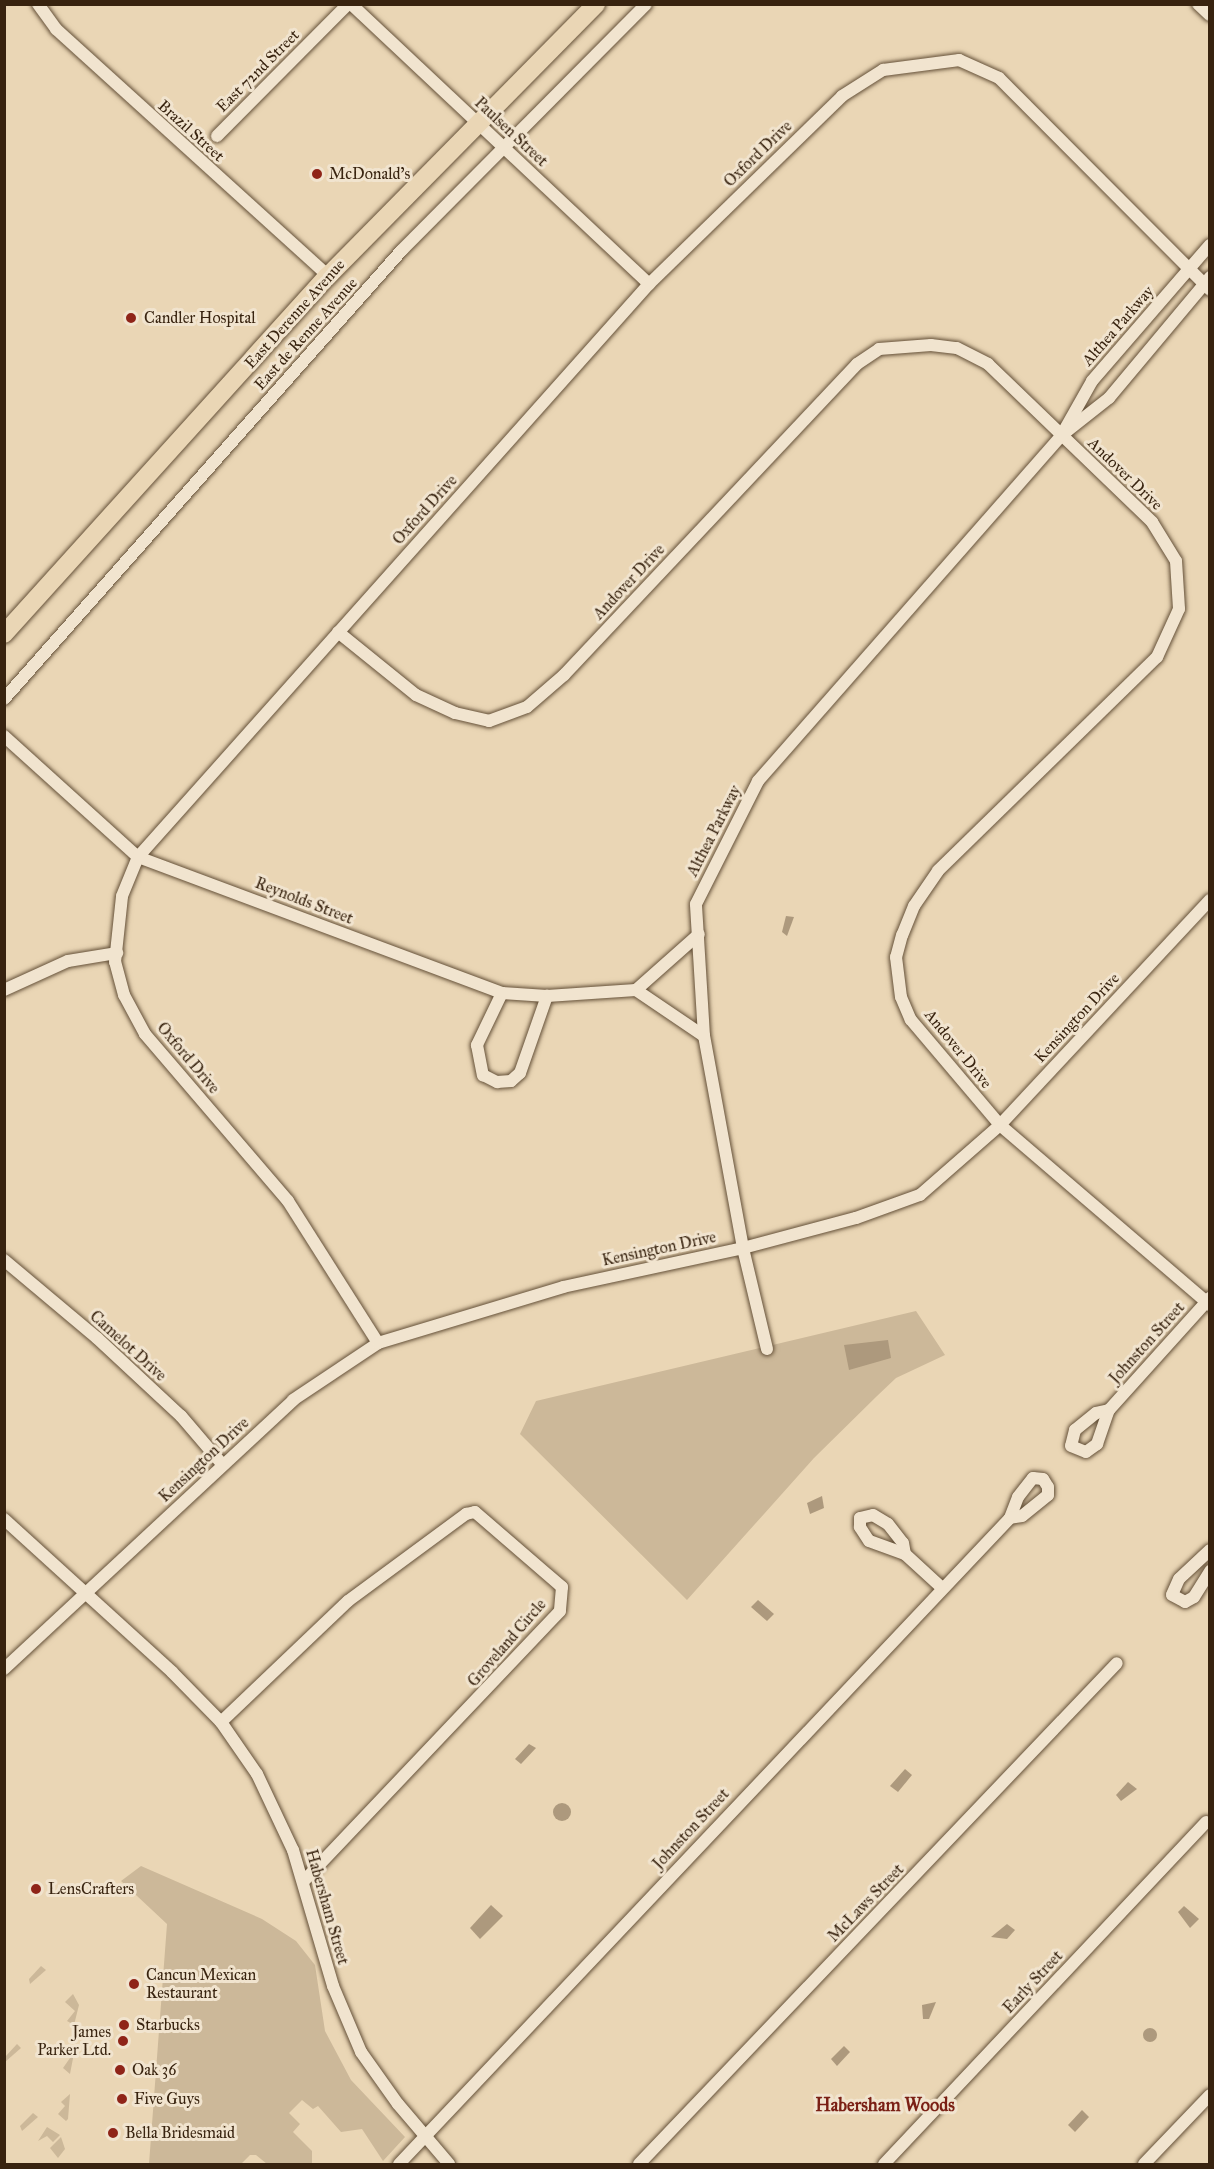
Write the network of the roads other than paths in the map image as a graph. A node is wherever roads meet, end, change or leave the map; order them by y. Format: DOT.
graph roads {
  1 [pos="38,4"];
  2 [pos="349,4"];
  3 [pos="596,4"];
  4 [pos="646,4"];
  5 [pos="1198,4"];
  6 [pos="1209,15"];
  7 [pos="476,123"];
  8 [pos="217,136"];
  9 [pos="502,146"];
  10 [pos="1209,245"];
  11 [pos="1188,270"];
  12 [pos="328,276"];
  13 [pos="649,284"];
  14 [pos="1208,284"];
  15 [pos="1062,435"];
  16 [pos="338,632"];
  17 [pos="4,634"];
  18 [pos="4,699"];
  19 [pos="4,736"];
  20 [pos="138,857"];
  21 [pos="1209,900"];
  22 [pos="699,934"];
  23 [pos="117,952"];
  24 [pos="4,990"];
  25 [pos="636,990"];
  26 [pos="502,993"];
  27 [pos="547,996"];
  28 [pos="704,1036"];
  29 [pos="1000,1125"];
  30 [pos="743,1248"];
  31 [pos="4,1260"];
  32 [pos="1208,1302"];
  33 [pos="378,1343"];
  34 [pos="767,1349"];
  35 [pos="1109,1410"];
  36 [pos="222,1464"];
  37 [pos="1010,1518"];
  38 [pos="4,1519"];
  39 [pos="1209,1550"];
  40 [pos="905,1554"];
  41 [pos="1209,1571"];
  42 [pos="941,1587"];
  43 [pos="87,1593"];
  44 [pos="1117,1663"];
  45 [pos="4,1669"];
  46 [pos="221,1722"];
  47 [pos="1206,1822"];
  48 [pos="304,1881"];
  49 [pos="1209,2095"];
  50 [pos="424,2138"];
  51 [pos="399,2164"];
  52 [pos="449,2164"];
  53 [pos="639,2164"];
  54 [pos="884,2164"];
  55 [pos="1144,2164"];
  1 -- 12 [label="street, Brazil Street"];
  2 -- 7 [label="street, Paulsen Street"];
  2 -- 8 [label="street, East 72nd Street"];
  3 -- 7 [label="highway, East Derenne Avenue"];
  4 -- 9 [label="street, East de Renne Avenue"];
  5 -- 6 [label="street"];
  7 -- 9 [label="street, Paulsen Street"];
  7 -- 12 [label="highway, East Derenne Avenue"];
  9 -- 13 [label="street, Paulsen Street"];
  9 -- 18 [label="street, East de Renne Avenue"];
  10 -- 11 [label="street, Althea Parkway"];
  11 -- 13 [label="street, Oxford Drive"];
  11 -- 14 [label="street"];
  11 -- 15 [label="street, Althea Parkway"];
  12 -- 17 [label="highway, East Derenne Avenue"];
  13 -- 16 [label="street, Oxford Drive"];
  14 -- 15 [label="street, Althea Parkway"];
  15 -- 16 [label="street, Andover Drive"];
  15 -- 22 [label="street, Althea Parkway"];
  15 -- 29 [label="street, Andover Drive"];
  16 -- 20 [label="street, Oxford Drive"];
  19 -- 20 [label="street, Reynolds Street"];
  20 -- 23 [label="street, Oxford Drive"];
  20 -- 26 [label="street, Reynolds Street"];
  21 -- 29 [label="street, Kensington Drive"];
  22 -- 25 [label="street"];
  22 -- 28 [label="street, Althea Parkway"];
  23 -- 24 [label="street"];
  23 -- 33 [label="street, Oxford Drive"];
  25 -- 27 [label="street, Reynolds Street"];
  25 -- 28 [label="street"];
  26 -- 27 [label="street, Reynolds Street"];
  26 -- 27 [label="street"];
  28 -- 30 [label="street, Althea Parkway"];
  29 -- 30 [label="street, Kensington Drive"];
  29 -- 32 [label="street, Andover Drive"];
  30 -- 33 [label="street, Kensington Drive"];
  30 -- 34 [label="street, Althea Parkway"];
  31 -- 36 [label="street, Camelot Drive"];
  32 -- 35 [label="street, Johnston Street"];
  33 -- 36 [label="street, Kensington Drive"];
  36 -- 43 [label="street, Kensington Drive"];
  37 -- 42 [label="street, Johnston Street"];
  38 -- 43 [label="street, Habersham Street"];
  39 -- 41 [label="street"];
  40 -- 42 [label="street"];
  42 -- 50 [label="street, Johnston Street"];
  43 -- 45 [label="street, Kensington Drive"];
  43 -- 46 [label="street, Habersham Street"];
  44 -- 53 [label="street, McLaws Street"];
  46 -- 48 [label="street, Habersham Street"];
  46 -- 48 [label="street, Groveland Circle"];
  47 -- 54 [label="street, Early Street"];
  48 -- 50 [label="street, Habersham Street"];
  49 -- 55 [label="street"];
  50 -- 51 [label="street, Johnston Street"];
  50 -- 52 [label="street, Habersham Street"];
}
